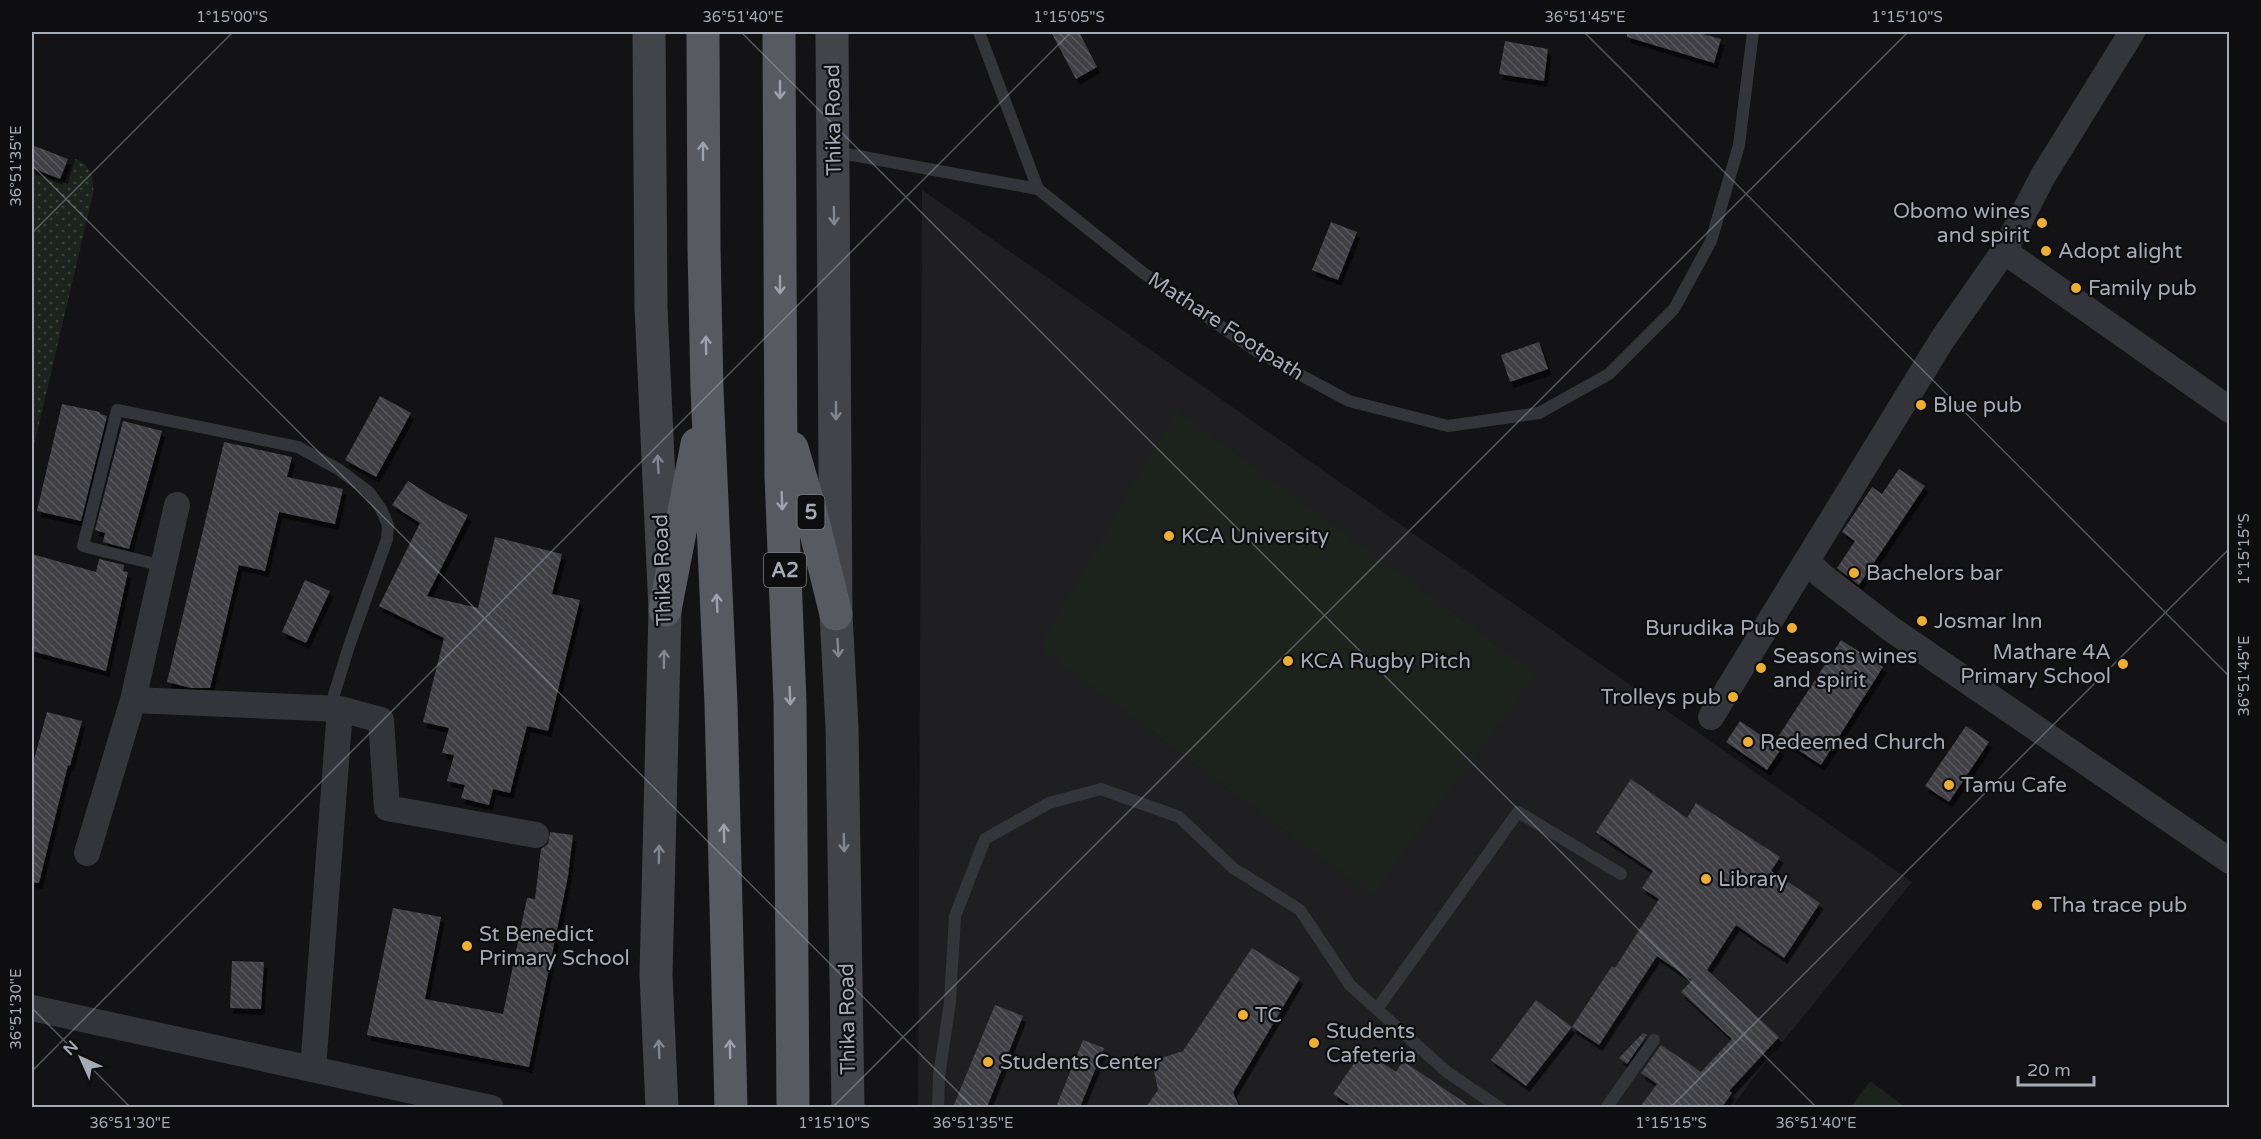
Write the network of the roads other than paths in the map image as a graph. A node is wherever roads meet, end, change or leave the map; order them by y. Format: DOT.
graph roads {
  1 [pos="649,32"];
  2 [pos="703,32"];
  3 [pos="779,32"];
  4 [pos="832,32"];
  5 [pos="979,32"];
  6 [pos="1752,32"];
  7 [pos="2132,32"];
  8 [pos="833,152"];
  9 [pos="1038,189"];
  10 [pos="2004,251"];
  11 [pos="707,389"];
  12 [pos="2229,410"];
  13 [pos="781,412"];
  14 [pos="177,505"];
  15 [pos="1808,562"];
  16 [pos="163,566"];
  17 [pos="665,610"];
  18 [pos="836,614"];
  19 [pos="133,700"];
  20 [pos="335,708"];
  21 [pos="1711,717"];
  22 [pos="536,835"];
  23 [pos="87,853"];
  24 [pos="2229,861"];
  25 [pos="1622,874"];
  26 [pos="32,1008"];
  27 [pos="1377,1009"];
  28 [pos="1654,1040"];
  29 [pos="313,1069"];
  30 [pos="421,1100"];
  31 [pos="491,1107"];
  32 [pos="662,1107"];
  33 [pos="731,1107"];
  34 [pos="793,1107"];
  35 [pos="848,1107"];
  36 [pos="938,1107"];
  37 [pos="1500,1107"];
  38 [pos="1606,1107"];
  17 -- 1 [label="main road, Thika Road, one-way"];
  11 -- 2 [label="highway, one-way"];
  3 -- 13 [label="highway, A2, one-way"];
  4 -- 8 [label="main road, Thika Road"];
  5 -- 9 [label="lane"];
  6 -- 9 [label="lane, Mathare Footpath"];
  7 -- 10 [label="street"];
  8 -- 9 [label="lane, Mathare Footpath"];
  8 -- 18 [label="main road, Thika Road, one-way"];
  10 -- 12 [label="street"];
  10 -- 15 [label="street"];
  11 -- 17 [label="highway"];
  33 -- 11 [label="highway, one-way"];
  13 -- 18 [label="highway, 5"];
  13 -- 34 [label="highway, A2, one-way"];
  14 -- 16 [label="street"];
  15 -- 21 [label="street"];
  15 -- 24 [label="street"];
  16 -- 19 [label="street"];
  16 -- 20 [label="lane"];
  32 -- 17 [label="main road, Thika Road, one-way"];
  18 -- 35 [label="main road, Thika Road, one-way"];
  19 -- 20 [label="street"];
  19 -- 23 [label="street"];
  20 -- 22 [label="street"];
  20 -- 29 [label="street"];
  25 -- 27 [label="lane"];
  26 -- 29 [label="street"];
  27 -- 36 [label="lane"];
  27 -- 37 [label="lane"];
  28 -- 38 [label="lane"];
  29 -- 30 [label="street"];
  30 -- 31 [label="street"];
}
